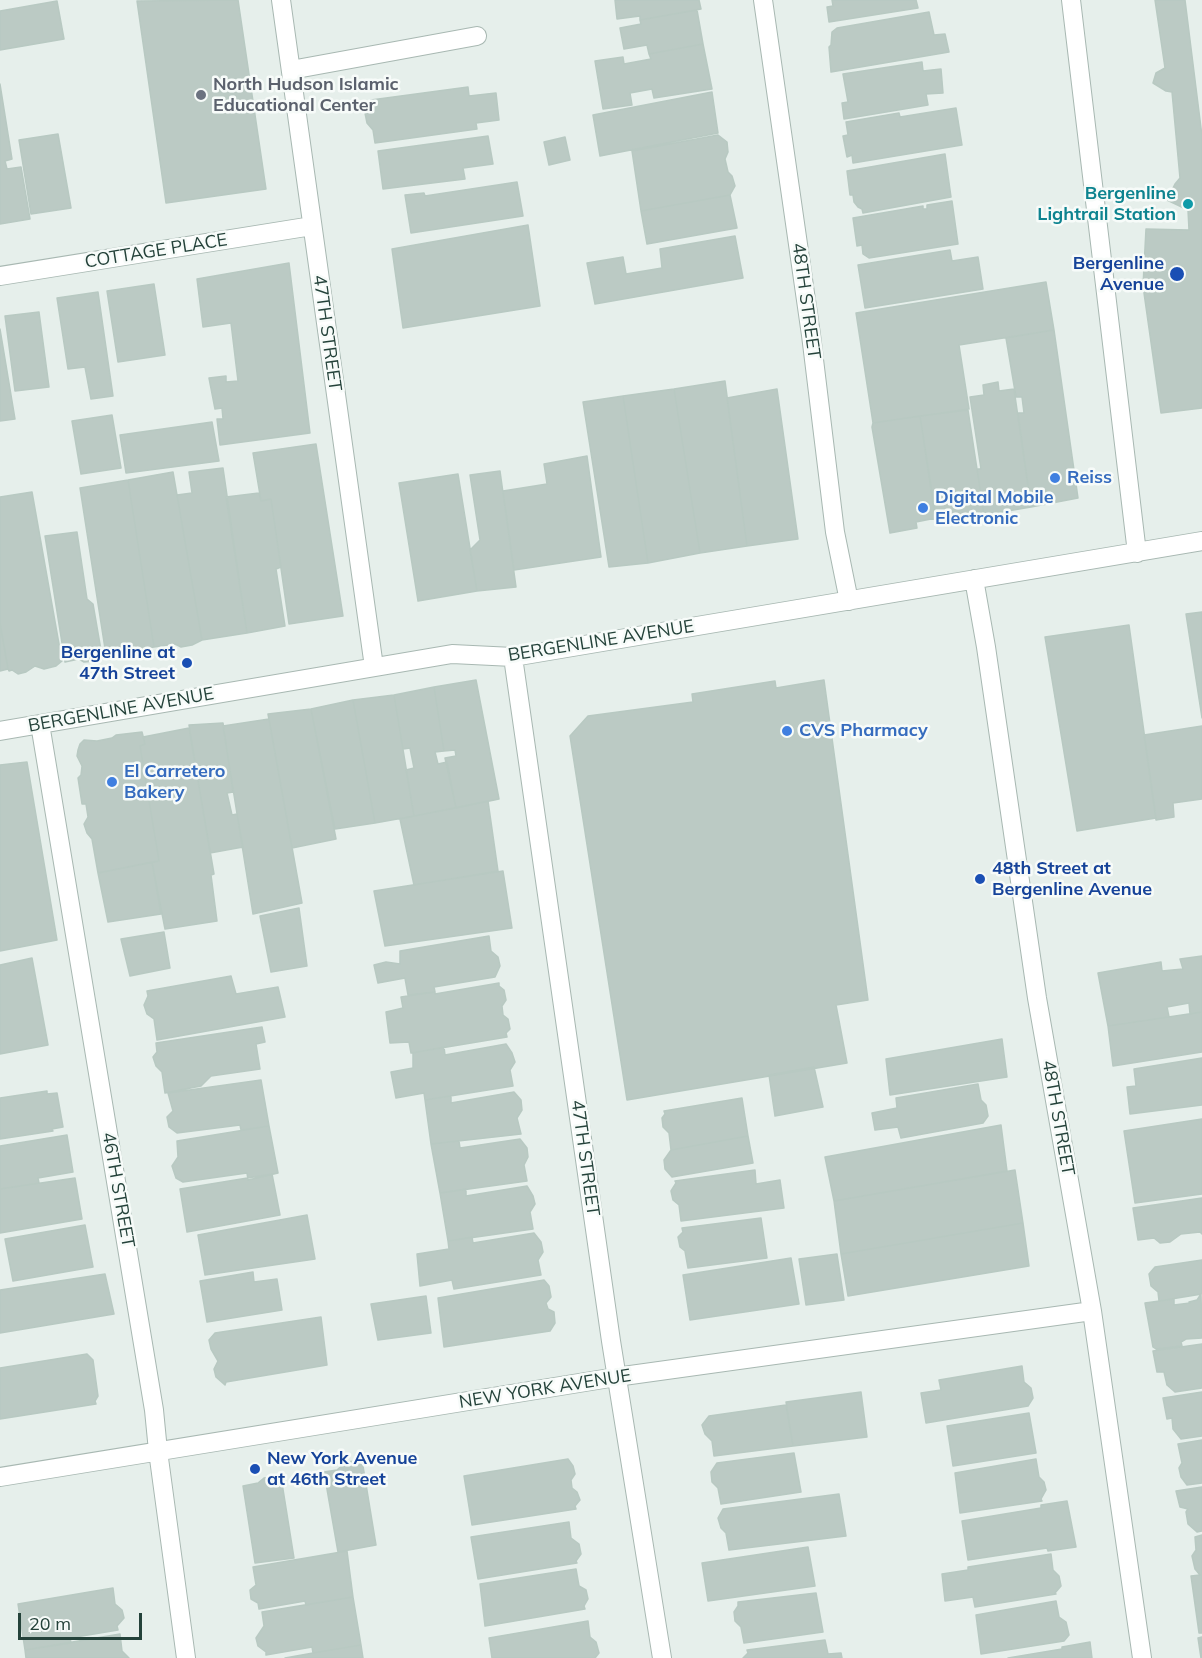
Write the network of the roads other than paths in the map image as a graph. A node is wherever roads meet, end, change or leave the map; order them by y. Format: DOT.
graph roads {
  1 [pos="281,0"];
  2 [pos="763,0"];
  3 [pos="1071,0"];
  4 [pos="477,36"];
  5 [pos="291,70"];
  6 [pos="312,226"];
  7 [pos="0,276"];
  8 [pos="1202,541"];
  9 [pos="1137,553"];
  10 [pos="974,579"];
  11 [pos="849,601"];
  12 [pos="513,657"];
  13 [pos="374,667"];
  14 [pos="40,724"];
  15 [pos="0,731"];
  16 [pos="1092,1311"];
  17 [pos="616,1377"];
  18 [pos="158,1451"];
  19 [pos="0,1478"];
  20 [pos="186,1658"];
  21 [pos="662,1658"];
  22 [pos="1142,1658"];
  1 -- 5 [label="street, 47TH STREET"];
  2 -- 11 [label="street, 48TH STREET"];
  3 -- 9 [label="street"];
  4 -- 5 [label="street"];
  5 -- 6 [label="street, 47TH STREET"];
  6 -- 7 [label="street, COTTAGE PLACE"];
  6 -- 13 [label="street, 47TH STREET"];
  8 -- 9 [label="street, BERGENLINE AVENUE"];
  9 -- 10 [label="street, BERGENLINE AVENUE"];
  10 -- 11 [label="street, BERGENLINE AVENUE"];
  10 -- 16 [label="street, 48TH STREET"];
  11 -- 12 [label="street, BERGENLINE AVENUE"];
  12 -- 13 [label="street, BERGENLINE AVENUE"];
  12 -- 17 [label="street, 47TH STREET"];
  13 -- 14 [label="street, BERGENLINE AVENUE"];
  14 -- 15 [label="street, BERGENLINE AVENUE"];
  14 -- 18 [label="street, 46TH STREET"];
  16 -- 17 [label="street, NEW YORK AVENUE"];
  16 -- 22 [label="street, 48TH STREET"];
  17 -- 18 [label="street, NEW YORK AVENUE"];
  17 -- 21 [label="street, 47TH STREET"];
  18 -- 19 [label="street, NEW YORK AVENUE"];
  18 -- 20 [label="street, 46TH STREET"];
}
